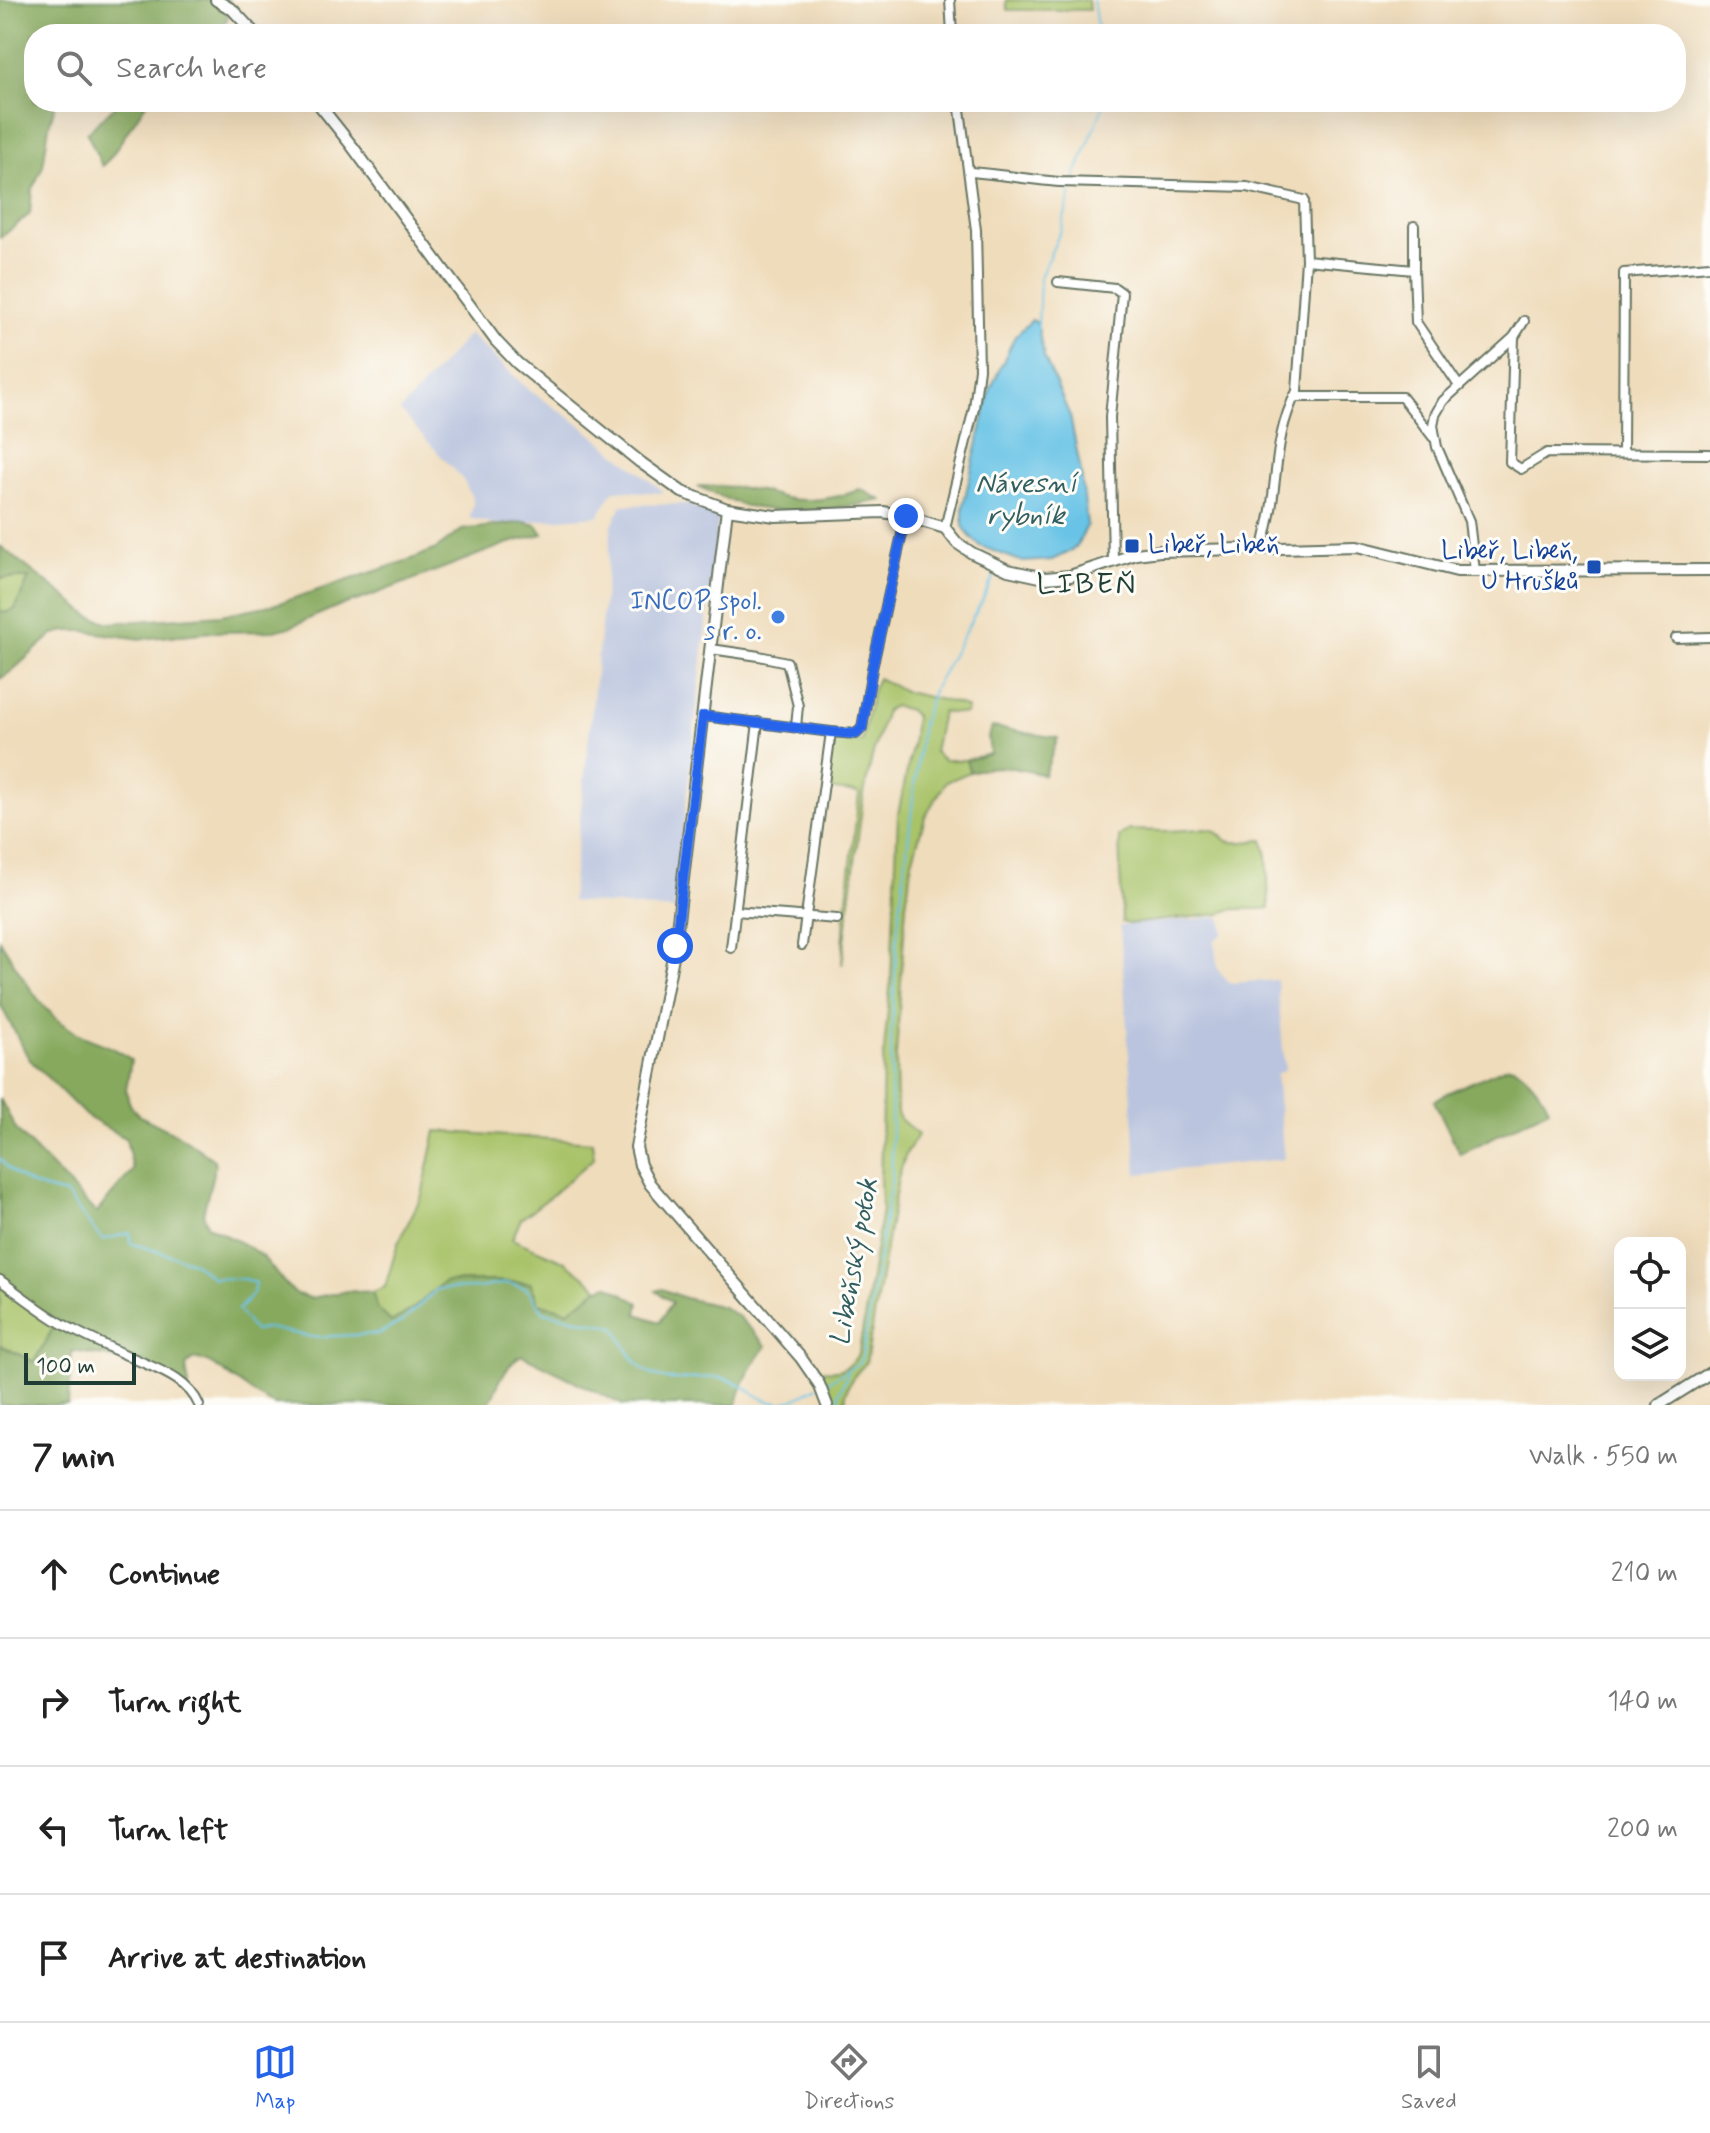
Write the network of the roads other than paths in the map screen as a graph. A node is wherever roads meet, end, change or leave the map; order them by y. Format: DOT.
graph roads {
  1 [pos="216,0"];
  2 [pos="950,0"];
  3 [pos="246,24"];
  4 [pos="951,24"];
  5 [pos="325,112"];
  6 [pos="961,112"];
  7 [pos="970,172"];
  8 [pos="1414,226"];
  9 [pos="1306,260"];
  10 [pos="1710,266"];
  11 [pos="1414,270"];
  12 [pos="1058,282"];
  13 [pos="1524,321"];
  14 [pos="1514,337"];
  15 [pos="1459,386"];
  16 [pos="1294,397"];
  17 [pos="1436,441"];
  18 [pos="1623,453"];
  19 [pos="1710,454"];
  20 [pos="727,509"];
  21 [pos="906,516"];
  22 [pos="945,528"];
  23 [pos="1263,548"];
  24 [pos="1113,561"];
  25 [pos="1710,570"];
  26 [pos="1475,571"];
  27 [pos="1710,637"];
  28 [pos="1676,638"];
  29 [pos="711,649"];
  30 [pos="703,716"];
  31 [pos="758,722"];
  32 [pos="796,727"];
  33 [pos="831,732"];
  34 [pos="735,911"];
  35 [pos="806,916"];
  36 [pos="837,919"];
  37 [pos="802,945"];
  38 [pos="731,948"];
  39 [pos="0,1280"];
  40 [pos="1710,1373"];
  41 [pos="199,1405"];
  42 [pos="827,1405"];
  43 [pos="1659,1405"];
  1 -- 3 [label="street"];
  2 -- 4 [label="street"];
  5 -- 20 [label="street"];
  6 -- 7 [label="street"];
  7 -- 9 [label="street"];
  7 -- 22 [label="street"];
  8 -- 11 [label="street"];
  9 -- 11 [label="street"];
  9 -- 16 [label="street"];
  10 -- 18 [label="street"];
  11 -- 15 [label="street"];
  12 -- 24 [label="street"];
  13 -- 14 [label="street"];
  14 -- 15 [label="street"];
  14 -- 18 [label="street"];
  15 -- 17 [label="street"];
  16 -- 17 [label="street"];
  16 -- 23 [label="street"];
  17 -- 26 [label="street"];
  18 -- 19 [label="street"];
  20 -- 21 [label="street"];
  20 -- 29 [label="street"];
  21 -- 22 [label="street"];
  21 -- 33 [label="street"];
  22 -- 24 [label="street"];
  23 -- 24 [label="street"];
  23 -- 26 [label="street"];
  25 -- 26 [label="street"];
  27 -- 28 [label="street"];
  29 -- 30 [label="street"];
  29 -- 32 [label="street"];
  30 -- 31 [label="street"];
  30 -- 42 [label="street"];
  31 -- 32 [label="street"];
  31 -- 34 [label="street"];
  32 -- 33 [label="street"];
  33 -- 35 [label="street"];
  34 -- 35 [label="street"];
  34 -- 38 [label="street"];
  35 -- 36 [label="street"];
  35 -- 37 [label="street"];
  39 -- 41 [label="street"];
  40 -- 43 [label="street"];
}
